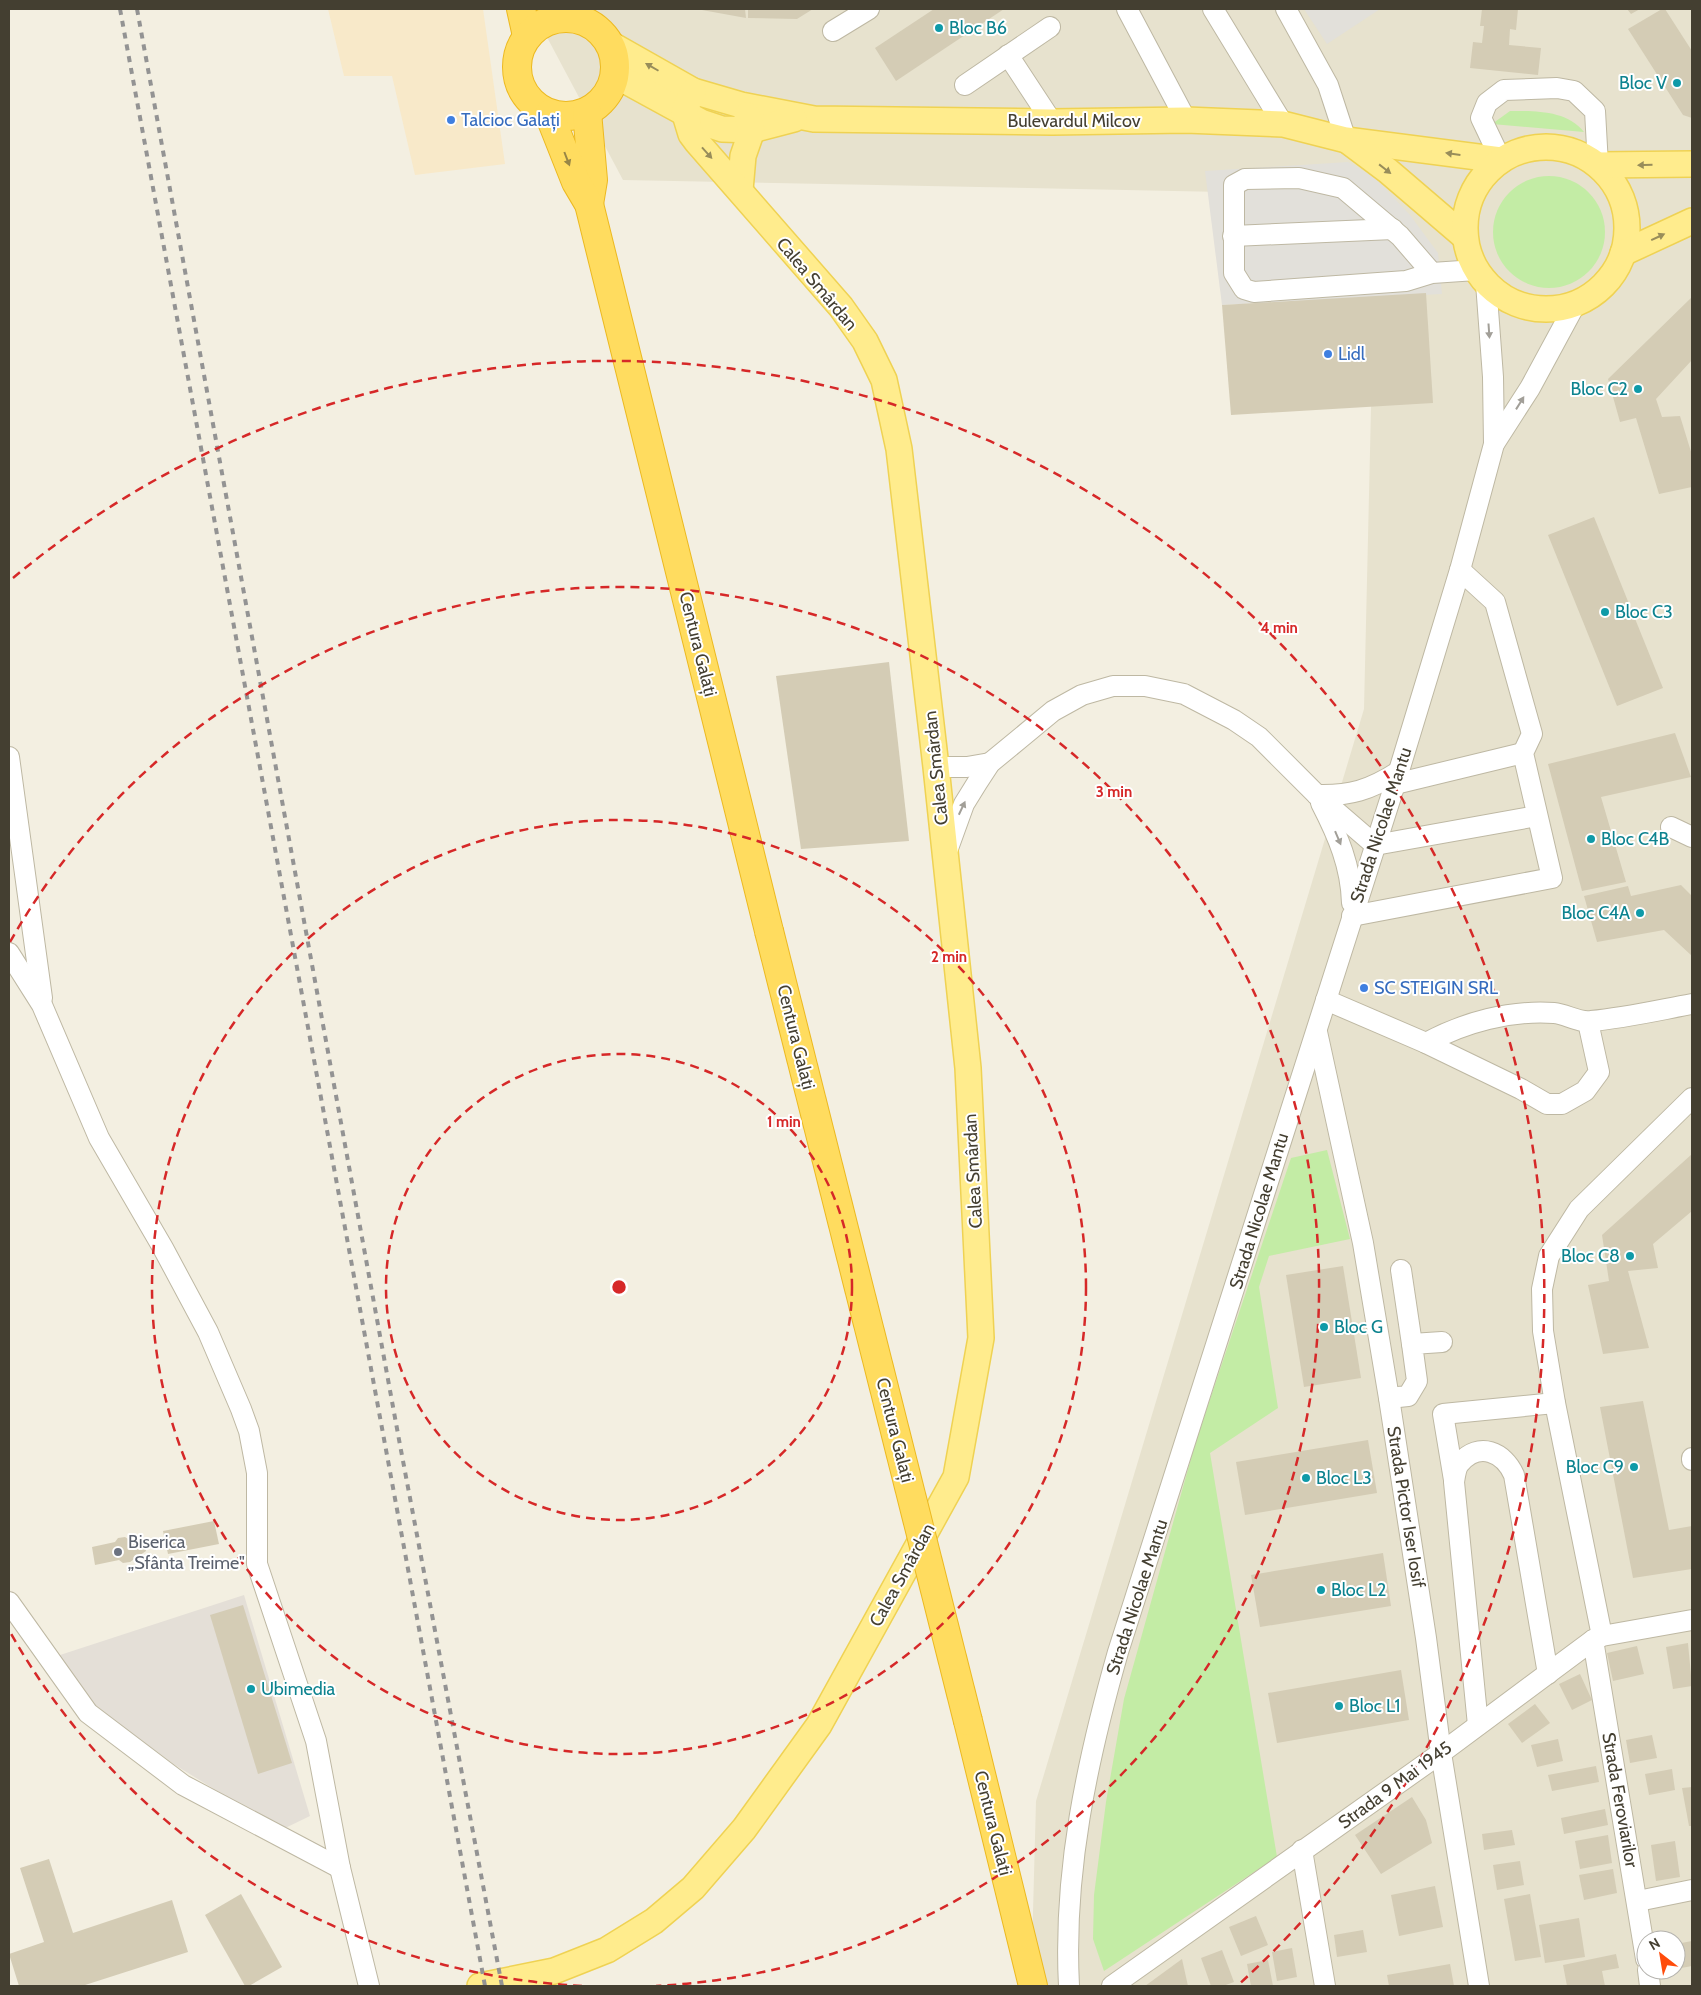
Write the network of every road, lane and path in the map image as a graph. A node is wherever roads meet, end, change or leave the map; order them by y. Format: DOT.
graph roads {
  1 [pos="521,9"];
  2 [pos="869,9"];
  3 [pos="1126,9"];
  4 [pos="1213,9"];
  5 [pos="1286,9"];
  6 [pos="569,13"];
  7 [pos="1050,27"];
  8 [pos="833,31"];
  9 [pos="527,36"];
  10 [pos="610,44"];
  11 [pos="1008,55"];
  12 [pos="615,75"];
  13 [pos="965,86"];
  14 [pos="686,103"];
  15 [pos="741,105"];
  16 [pos="587,112"];
  17 [pos="549,114"];
  18 [pos="801,118"];
  19 [pos="1186,120"];
  20 [pos="1052,122"];
  21 [pos="1283,124"];
  22 [pos="752,130"];
  23 [pos="1346,140"];
  24 [pos="1501,160"];
  25 [pos="1692,164"];
  26 [pos="1598,165"];
  27 [pos="740,190"];
  28 [pos="589,204"];
  29 [pos="1692,221"];
  30 [pos="1393,229"];
  31 [pos="1233,236"];
  32 [pos="1465,238"];
  33 [pos="1623,253"];
  34 [pos="1432,273"];
  35 [pos="1481,276"];
  36 [pos="1576,303"];
  37 [pos="1494,444"];
  38 [pos="1460,570"];
  39 [pos="1523,753"];
  40 [pos="9,757"];
  41 [pos="990,763"];
  42 [pos="936,767"];
  43 [pos="1396,778"];
  44 [pos="1317,795"];
  45 [pos="1537,816"];
  46 [pos="1671,827"];
  47 [pos="1692,837"];
  48 [pos="1375,845"];
  49 [pos="946,854"];
  50 [pos="1352,916"];
  51 [pos="9,953"];
  52 [pos="1326,1000"];
  53 [pos="1692,1004"];
  54 [pos="42,1005"];
  55 [pos="1588,1022"];
  56 [pos="1316,1030"];
  57 [pos="1426,1043"];
  58 [pos="1692,1098"];
  59 [pos="1401,1270"];
  60 [pos="1442,1342"];
  61 [pos="1412,1344"];
  62 [pos="1389,1398"];
  63 [pos="1554,1403"];
  64 [pos="1454,1482"];
  65 [pos="9,1602"];
  66 [pos="1692,1620"];
  67 [pos="1597,1638"];
  68 [pos="1548,1674"];
  69 [pos="1478,1725"];
  70 [pos="1441,1753"];
  71 [pos="1302,1850"];
  72 [pos="340,1868"];
  73 [pos="1692,1890"];
  74 [pos="1638,1901"];
  75 [pos="1642,1930"];
  76 [pos="370,1986"];
  77 [pos="480,1986"];
  78 [pos="1033,1986"];
  79 [pos="1069,1986"];
  80 [pos="1112,1986"];
  81 [pos="1325,1986"];
  82 [pos="1479,1986"];
  1 -- 9 [label="highway"];
  2 -- 8 [label="street"];
  3 -- 19 [label="street"];
  4 -- 21 [label="street"];
  5 -- 23 [label="street"];
  6 -- 9 [label="highway"];
  6 -- 10 [label="highway"];
  7 -- 11 [label="street"];
  9 -- 17 [label="highway"];
  10 -- 12 [label="highway"];
  14 -- 10 [label="main road, Bulevardul Milcov, one-way"];
  11 -- 13 [label="street"];
  11 -- 20 [label="street"];
  12 -- 14 [label="main road, Bulevardul Milcov"];
  12 -- 16 [label="highway"];
  14 -- 15 [label="main road, Bulevardul Milcov"];
  14 -- 22 [label="main road, Bulevardul Milcov"];
  14 -- 27 [label="main road, Calea Smârdan, one-way"];
  15 -- 18 [label="main road, Bulevardul Milcov"];
  15 -- 22 [label="main road"];
  16 -- 17 [label="highway"];
  16 -- 28 [label="highway, Centura Galați"];
  17 -- 28 [label="highway, Centura Galați, one-way"];
  18 -- 20 [label="main road, Bulevardul Milcov"];
  18 -- 22 [label="main road, Bulevardul Milcov"];
  19 -- 20 [label="main road, Bulevardul Milcov"];
  19 -- 21 [label="main road, Bulevardul Milcov"];
  21 -- 23 [label="main road, Bulevardul Milcov"];
  22 -- 27 [label="main road"];
  24 -- 23 [label="main road, Bulevardul Milcov, one-way"];
  23 -- 32 [label="main road, Bulevardul Milcov, one-way"];
  24 -- 26 [label="main road"];
  24 -- 26 [label="street"];
  24 -- 32 [label="main road"];
  25 -- 26 [label="main road, one-way"];
  26 -- 33 [label="main road"];
  27 -- 42 [label="main road, Calea Smârdan"];
  28 -- 78 [label="highway, Centura Galați, bridge"];
  33 -- 29 [label="main road, one-way"];
  30 -- 31 [label="street"];
  30 -- 31 [label="street"];
  30 -- 34 [label="street"];
  31 -- 34 [label="street"];
  32 -- 35 [label="main road"];
  33 -- 36 [label="main road"];
  34 -- 35 [label="street"];
  35 -- 36 [label="main road"];
  35 -- 37 [label="street, Strada Nicolae Mantu, one-way"];
  37 -- 36 [label="street, Strada Nicolae Mantu, one-way"];
  37 -- 38 [label="street, Strada Nicolae Mantu"];
  38 -- 39 [label="street"];
  38 -- 43 [label="street, Strada Nicolae Mantu"];
  39 -- 43 [label="street"];
  39 -- 45 [label="street"];
  40 -- 54 [label="street"];
  41 -- 42 [label="street"];
  41 -- 44 [label="street"];
  49 -- 41 [label="street, one-way"];
  42 -- 49 [label="main road, Calea Smârdan"];
  43 -- 44 [label="street"];
  43 -- 48 [label="street, Strada Nicolae Mantu"];
  44 -- 48 [label="street"];
  44 -- 50 [label="street, one-way"];
  45 -- 48 [label="street"];
  45 -- 50 [label="street"];
  46 -- 47 [label="street"];
  48 -- 50 [label="street, Strada Nicolae Mantu"];
  49 -- 77 [label="main road, Calea Smârdan"];
  50 -- 52 [label="street, Strada Nicolae Mantu"];
  51 -- 54 [label="street"];
  52 -- 56 [label="street, Strada Nicolae Mantu"];
  52 -- 57 [label="street"];
  53 -- 55 [label="street"];
  54 -- 72 [label="street"];
  55 -- 57 [label="street"];
  55 -- 57 [label="street"];
  56 -- 62 [label="street, Strada Pictor Iser Iosif"];
  56 -- 79 [label="street, Strada Nicolae Mantu"];
  58 -- 63 [label="street, Strada Feroviarilor"];
  59 -- 61 [label="street"];
  60 -- 61 [label="street"];
  61 -- 62 [label="street"];
  62 -- 70 [label="street, Strada Pictor Iser Iosif"];
  63 -- 64 [label="street"];
  63 -- 67 [label="street, Strada Feroviarilor"];
  64 -- 68 [label="street"];
  64 -- 69 [label="street"];
  65 -- 72 [label="street"];
  66 -- 67 [label="street, Strada 9 Mai 1945"];
  67 -- 68 [label="street, Strada 9 Mai 1945"];
  67 -- 74 [label="street, Strada Feroviarilor"];
  68 -- 69 [label="street, Strada 9 Mai 1945"];
  69 -- 70 [label="street, Strada 9 Mai 1945"];
  70 -- 71 [label="street, Strada 9 Mai 1945"];
  70 -- 82 [label="street, Strada Pictor Iser Iosif"];
  71 -- 80 [label="street, Strada 9 Mai 1945"];
  71 -- 81 [label="street"];
  72 -- 76 [label="street"];
  73 -- 74 [label="street"];
  74 -- 75 [label="street, Strada Feroviarilor"];
}
